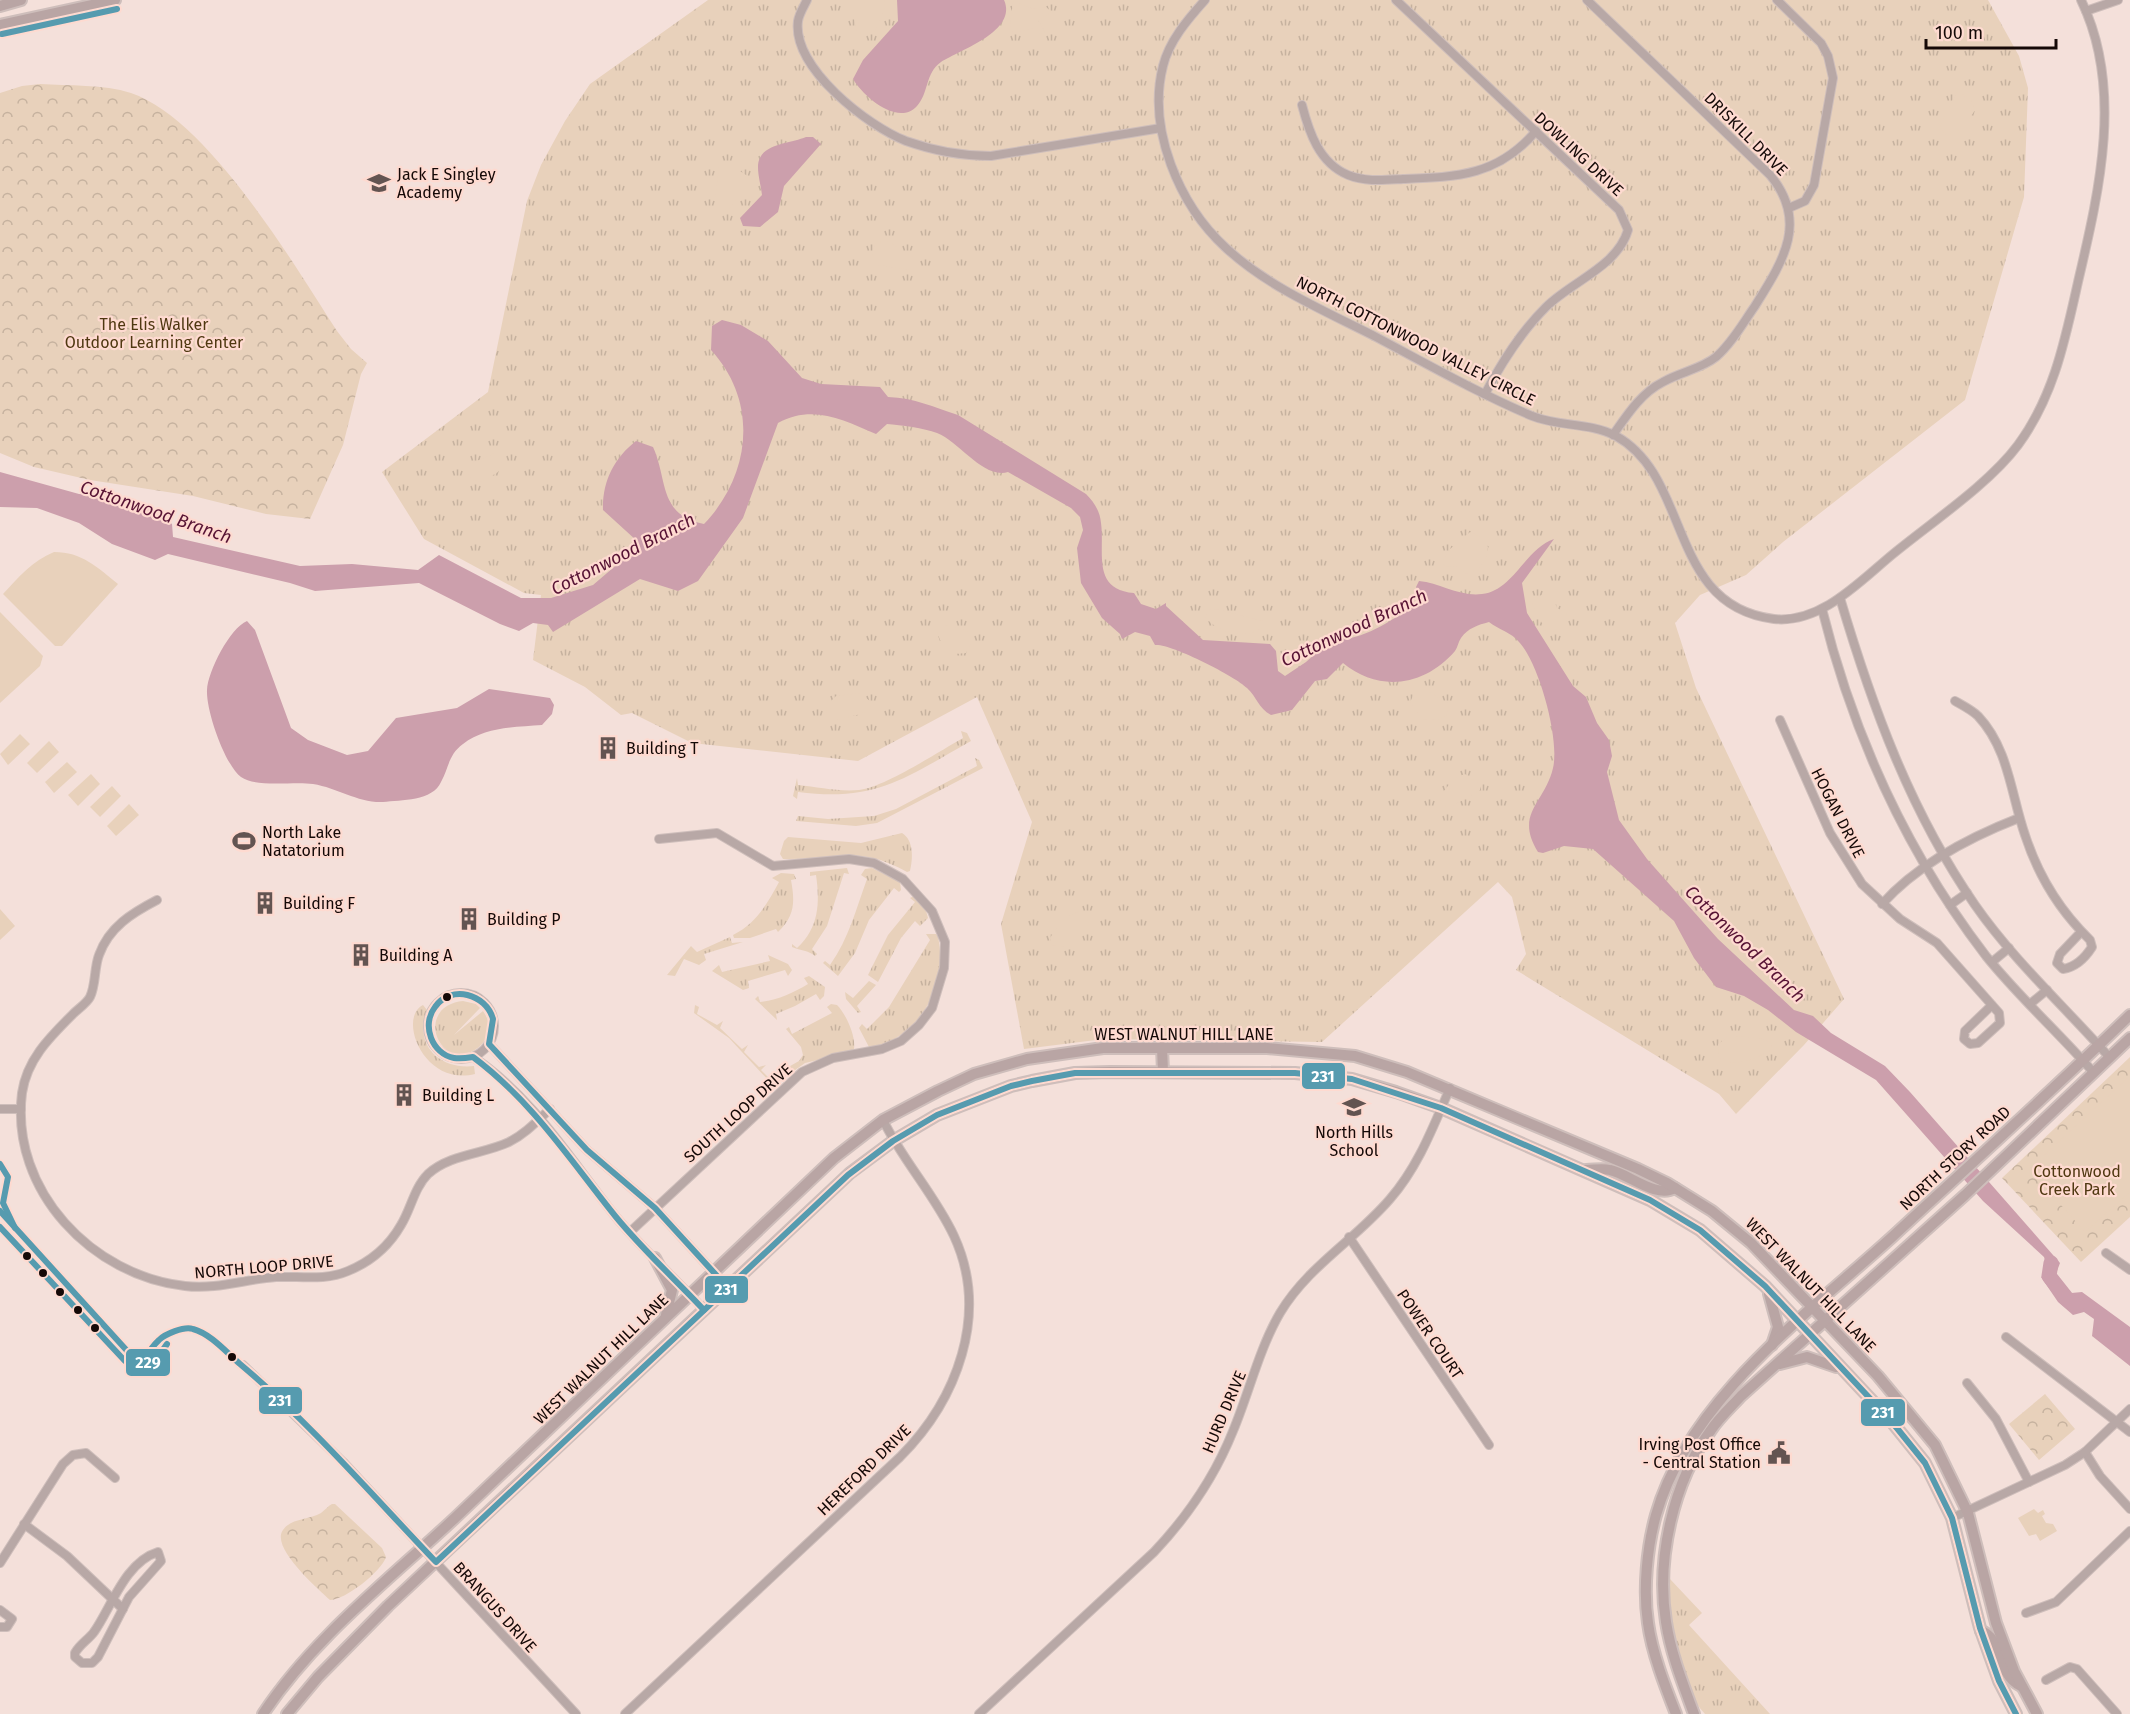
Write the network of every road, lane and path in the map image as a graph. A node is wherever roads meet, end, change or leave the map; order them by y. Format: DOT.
graph roads {
  1 [pos="21,0"];
  2 [pos="115,0"];
  3 [pos="807,0"];
  4 [pos="1204,0"];
  5 [pos="1396,0"];
  6 [pos="1587,0"];
  7 [pos="1777,0"];
  8 [pos="2080,0"];
  9 [pos="2118,0"];
  10 [pos="0,6"];
  11 [pos="2086,11"];
  12 [pos="0,25"];
  13 [pos="1302,105"];
  14 [pos="1161,128"];
  15 [pos="1536,131"];
  16 [pos="1790,208"];
  17 [pos="1485,394"];
  18 [pos="1613,435"];
  19 [pos="1840,598"];
  20 [pos="1822,609"];
  21 [pos="1955,701"];
  22 [pos="1780,720"];
  23 [pos="2019,818"];
  24 [pos="659,839"];
  25 [pos="1944,855"];
  26 [pos="1926,867"];
  27 [pos="1967,893"];
  28 [pos="157,900"];
  29 [pos="1882,904"];
  30 [pos="1950,905"];
  31 [pos="2081,932"];
  32 [pos="2009,948"];
  33 [pos="1992,962"];
  34 [pos="2047,990"];
  35 [pos="2030,1004"];
  36 [pos="1992,1005"];
  37 [pos="2130,1015"];
  38 [pos="2130,1038"];
  39 [pos="489,1044"];
  40 [pos="2099,1045"];
  41 [pos="1162,1047"];
  42 [pos="473,1058"];
  43 [pos="2110,1058"];
  44 [pos="2083,1060"];
  45 [pos="1162,1072"];
  46 [pos="2094,1073"];
  47 [pos="1450,1088"];
  48 [pos="1441,1108"];
  49 [pos="0,1109"];
  50 [pos="21,1109"];
  51 [pos="550,1109"];
  52 [pos="540,1118"];
  53 [pos="883,1120"];
  54 [pos="893,1141"];
  55 [pos="1582,1170"];
  56 [pos="1675,1188"];
  57 [pos="655,1208"];
  58 [pos="630,1232"];
  59 [pos="1349,1237"];
  60 [pos="1888,1240"];
  61 [pos="1899,1252"];
  62 [pos="2106,1253"];
  63 [pos="655,1257"];
  64 [pos="2130,1270"];
  65 [pos="713,1273"];
  66 [pos="1765,1286"];
  67 [pos="728,1288"];
  68 [pos="690,1294"];
  69 [pos="1813,1306"];
  70 [pos="704,1310"];
  71 [pos="664,1319"];
  72 [pos="1825,1319"];
  73 [pos="1798,1321"];
  74 [pos="1810,1335"];
  75 [pos="2006,1337"];
  76 [pos="1771,1348"];
  77 [pos="243,1365"];
  78 [pos="1774,1366"];
  79 [pos="1844,1371"];
  80 [pos="1967,1383"];
  81 [pos="2130,1410"];
  82 [pos="2117,1423"];
  83 [pos="2130,1431"];
  84 [pos="1489,1445"];
  85 [pos="2085,1452"];
  86 [pos="1676,1466"];
  87 [pos="1688,1471"];
  88 [pos="115,1478"];
  89 [pos="2029,1482"];
  90 [pos="2130,1509"];
  91 [pos="1968,1513"];
  92 [pos="1952,1518"];
  93 [pos="24,1524"];
  94 [pos="2130,1531"];
  95 [pos="423,1549"];
  96 [pos="436,1562"];
  97 [pos="0,1563"];
  98 [pos="111,1598"];
  99 [pos="123,1609"];
  100 [pos="0,1610"];
  101 [pos="2026,1613"];
  102 [pos="0,1626"];
  103 [pos="1981,1631"];
  104 [pos="1673,1655"];
  105 [pos="1657,1658"];
  106 [pos="2046,1680"];
  107 [pos="2021,1686"];
  108 [pos="263,1714"];
  109 [pos="287,1714"];
  110 [pos="576,1714"];
  111 [pos="625,1714"];
  112 [pos="979,1714"];
  113 [pos="1676,1714"];
  114 [pos="1694,1714"];
  115 [pos="2016,1714"];
  116 [pos="2037,1714"];
  117 [pos="2117,1714"];
  1 -- 10 [label="main road"];
  2 -- 12 [label="main road"];
  3 -- 14 [label="street"];
  4 -- 14 [label="street, NORTH COTTONWOOD VALLEY CIRCLE"];
  5 -- 15 [label="street, DOWLING DRIVE"];
  6 -- 16 [label="street, DRISKILL DRIVE"];
  7 -- 16 [label="street"];
  8 -- 11 [label="street, NORTH COTTONWOOD VALLEY CIRCLE"];
  9 -- 11 [label="street"];
  11 -- 19 [label="street, NORTH COTTONWOOD VALLEY CIRCLE"];
  13 -- 15 [label="street"];
  14 -- 17 [label="street, NORTH COTTONWOOD VALLEY CIRCLE"];
  15 -- 17 [label="street, DOWLING DRIVE"];
  16 -- 18 [label="street"];
  17 -- 18 [label="street, NORTH COTTONWOOD VALLEY CIRCLE"];
  18 -- 20 [label="street, NORTH COTTONWOOD VALLEY CIRCLE"];
  19 -- 20 [label="street, NORTH COTTONWOOD VALLEY CIRCLE"];
  19 -- 25 [label="street"];
  20 -- 26 [label="street"];
  21 -- 23 [label="street"];
  22 -- 29 [label="street, HOGAN DRIVE"];
  23 -- 25 [label="street"];
  23 -- 31 [label="street"];
  24 -- 57 [label="street, SOUTH LOOP DRIVE"];
  25 -- 26 [label="street"];
  25 -- 27 [label="street"];
  26 -- 29 [label="street"];
  26 -- 30 [label="street"];
  27 -- 30 [label="street"];
  27 -- 32 [label="street"];
  28 -- 50 [label="street, NORTH LOOP DRIVE"];
  29 -- 36 [label="street, HOGAN DRIVE"];
  30 -- 33 [label="street"];
  31 -- 31 [label="street"];
  32 -- 33 [label="street"];
  32 -- 34 [label="street"];
  33 -- 35 [label="street"];
  34 -- 35 [label="street"];
  34 -- 40 [label="street"];
  35 -- 44 [label="street"];
  36 -- 36 [label="street"];
  37 -- 40 [label="main road, NORTH STORY ROAD"];
  38 -- 43 [label="main road, NORTH STORY ROAD"];
  39 -- 42 [label="street"];
  39 -- 42 [label="street"];
  39 -- 51 [label="street"];
  40 -- 43 [label="street"];
  40 -- 44 [label="main road, NORTH STORY ROAD"];
  41 -- 45 [label="main road"];
  41 -- 47 [label="main road, WEST WALNUT HILL LANE"];
  41 -- 53 [label="main road, WEST WALNUT HILL LANE"];
  42 -- 52 [label="street"];
  43 -- 46 [label="main road, NORTH STORY ROAD"];
  44 -- 46 [label="street"];
  44 -- 60 [label="main road, NORTH STORY ROAD"];
  45 -- 48 [label="main road, WEST WALNUT HILL LANE"];
  45 -- 54 [label="main road, WEST WALNUT HILL LANE"];
  46 -- 61 [label="main road, NORTH STORY ROAD"];
  47 -- 48 [label="street, HURD DRIVE"];
  47 -- 56 [label="main road, WEST WALNUT HILL LANE"];
  48 -- 55 [label="main road, WEST WALNUT HILL LANE"];
  48 -- 59 [label="street, HURD DRIVE"];
  49 -- 50 [label="street"];
  50 -- 52 [label="street, NORTH LOOP DRIVE"];
  51 -- 52 [label="street, NORTH LOOP DRIVE"];
  51 -- 57 [label="street"];
  52 -- 58 [label="street"];
  53 -- 54 [label="street, HEREFORD DRIVE"];
  53 -- 65 [label="main road, WEST WALNUT HILL LANE"];
  54 -- 67 [label="main road, WEST WALNUT HILL LANE"];
  54 -- 111 [label="street, HEREFORD DRIVE"];
  55 -- 56 [label="main road"];
  55 -- 66 [label="main road, WEST WALNUT HILL LANE"];
  56 -- 69 [label="main road, WEST WALNUT HILL LANE"];
  57 -- 58 [label="street, SOUTH LOOP DRIVE"];
  57 -- 65 [label="street"];
  58 -- 63 [label="street"];
  59 -- 84 [label="street, POWER COURT"];
  59 -- 112 [label="street, HURD DRIVE"];
  60 -- 61 [label="main road"];
  60 -- 69 [label="main road, NORTH STORY ROAD"];
  61 -- 72 [label="main road, NORTH STORY ROAD"];
  62 -- 64 [label="street"];
  63 -- 68 [label="street"];
  63 -- 71 [label="main road"];
  65 -- 67 [label="street"];
  65 -- 68 [label="main road, WEST WALNUT HILL LANE"];
  66 -- 73 [label="main road, WEST WALNUT HILL LANE"];
  66 -- 76 [label="main road"];
  67 -- 70 [label="main road, WEST WALNUT HILL LANE"];
  68 -- 70 [label="street"];
  68 -- 71 [label="main road, WEST WALNUT HILL LANE"];
  69 -- 72 [label="main road, WEST WALNUT HILL LANE"];
  69 -- 73 [label="main road, NORTH STORY ROAD"];
  70 -- 96 [label="main road, WEST WALNUT HILL LANE"];
  71 -- 95 [label="main road, WEST WALNUT HILL LANE"];
  72 -- 74 [label="main road, NORTH STORY ROAD"];
  72 -- 91 [label="main road, WEST WALNUT HILL LANE"];
  73 -- 74 [label="main road, WEST WALNUT HILL LANE"];
  73 -- 76 [label="main road, NORTH STORY ROAD"];
  74 -- 78 [label="main road, NORTH STORY ROAD"];
  74 -- 79 [label="main road, WEST WALNUT HILL LANE"];
  75 -- 82 [label="street"];
  76 -- 86 [label="main road, NORTH STORY ROAD"];
  77 -- 95 [label="street, BRANGUS DRIVE"];
  78 -- 79 [label="main road"];
  78 -- 87 [label="main road, NORTH STORY ROAD"];
  79 -- 92 [label="main road, WEST WALNUT HILL LANE"];
  80 -- 89 [label="street"];
  81 -- 82 [label="street"];
  82 -- 83 [label="street"];
  82 -- 85 [label="street"];
  85 -- 89 [label="street"];
  85 -- 90 [label="street"];
  86 -- 87 [label="main road"];
  86 -- 105 [label="main road, NORTH STORY ROAD"];
  87 -- 104 [label="main road, NORTH STORY ROAD"];
  88 -- 93 [label="street"];
  89 -- 91 [label="street"];
  91 -- 92 [label="street"];
  91 -- 107 [label="main road, WEST WALNUT HILL LANE"];
  92 -- 103 [label="main road, WEST WALNUT HILL LANE"];
  93 -- 97 [label="street"];
  93 -- 98 [label="street"];
  94 -- 101 [label="street"];
  95 -- 96 [label="street, BRANGUS DRIVE"];
  95 -- 108 [label="main road, WEST WALNUT HILL LANE"];
  96 -- 109 [label="main road, WEST WALNUT HILL LANE"];
  96 -- 110 [label="street, BRANGUS DRIVE"];
  98 -- 99 [label="street"];
  98 -- 99 [label="street"];
  98 -- 99 [label="street"];
  100 -- 102 [label="street"];
  103 -- 107 [label="main road"];
  103 -- 115 [label="main road, WEST WALNUT HILL LANE"];
  104 -- 105 [label="main road"];
  104 -- 114 [label="main road, NORTH STORY ROAD"];
  105 -- 113 [label="main road, NORTH STORY ROAD"];
  106 -- 117 [label="street"];
  107 -- 116 [label="main road, WEST WALNUT HILL LANE"];
}
